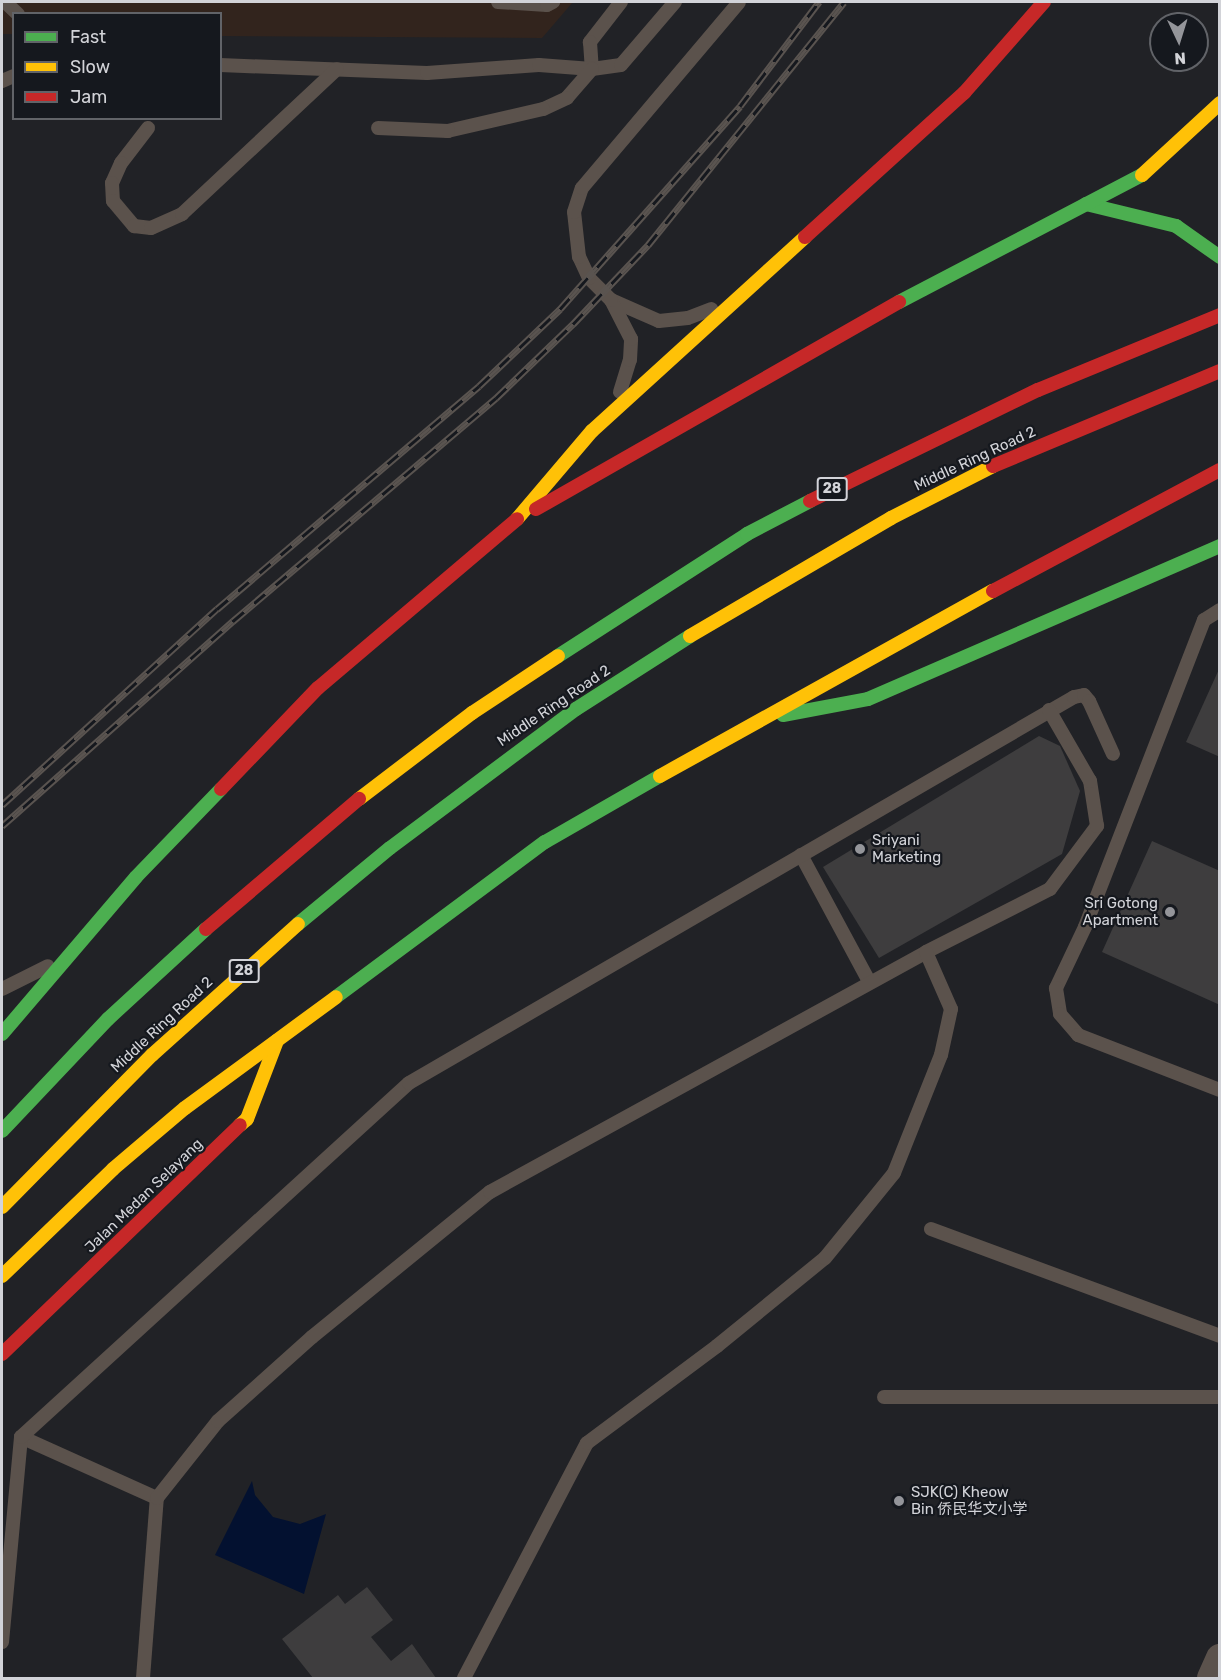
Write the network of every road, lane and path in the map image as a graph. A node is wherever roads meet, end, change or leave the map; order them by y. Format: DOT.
graph roads {
  1 [pos="498,2"];
  2 [pos="553,2"];
  3 [pos="621,2"];
  4 [pos="675,2"];
  5 [pos="739,2"];
  6 [pos="1044,2"];
  7 [pos="222,65"];
  8 [pos="337,69"];
  9 [pos="592,69"];
  10 [pos="1220,103"];
  11 [pos="148,128"];
  12 [pos="378,128"];
  13 [pos="1086,204"];
  14 [pos="1220,257"];
  15 [pos="747,294"];
  16 [pos="611,300"];
  17 [pos="1220,315"];
  18 [pos="1220,370"];
  19 [pos="592,431"];
  20 [pos="1219,469"];
  21 [pos="516,520"];
  22 [pos="1220,546"];
  23 [pos="1220,610"];
  24 [pos="1049,711"];
  25 [pos="758,720"];
  26 [pos="1113,754"];
  27 [pos="801,855"];
  28 [pos="926,952"];
  29 [pos="66,959"];
  30 [pos="870,983"];
  31 [pos="2,989"];
  32 [pos="2,1034"];
  33 [pos="277,1041"];
  34 [pos="1220,1090"];
  35 [pos="2,1131"];
  36 [pos="2,1207"];
  37 [pos="931,1229"];
  38 [pos="2,1276"];
  39 [pos="1220,1336"];
  40 [pos="2,1354"];
  41 [pos="884,1397"];
  42 [pos="1220,1397"];
  43 [pos="21,1437"];
  44 [pos="157,1498"];
  45 [pos="2,1642"];
  46 [pos="1220,1658"];
  47 [pos="143,1678"];
  48 [pos="464,1678"];
  49 [pos="1211,1678"];
  1 -- 2 [label="lane"];
  3 -- 9 [label="lane"];
  4 -- 9 [label="lane"];
  5 -- 16 [label="lane"];
  6 -- 15 [label="main road"];
  7 -- 8 [label="lane"];
  8 -- 9 [label="lane"];
  8 -- 11 [label="lane"];
  9 -- 12 [label="lane"];
  10 -- 13 [label="main road"];
  13 -- 14 [label="main road"];
  13 -- 21 [label="main road"];
  15 -- 16 [label="lane"];
  15 -- 19 [label="main road"];
  16 -- 19 [label="lane"];
  17 -- 35 [label="main road, 28"];
  18 -- 36 [label="main road, Middle Ring Road 2 / 28"];
  19 -- 21 [label="main road"];
  20 -- 25 [label="main road"];
  21 -- 29 [label="main road"];
  22 -- 25 [label="main road"];
  23 -- 34 [label="lane"];
  24 -- 26 [label="lane"];
  24 -- 27 [label="lane"];
  24 -- 28 [label="lane"];
  25 -- 33 [label="main road"];
  27 -- 30 [label="lane"];
  27 -- 43 [label="lane"];
  28 -- 30 [label="lane"];
  28 -- 48 [label="lane"];
  29 -- 31 [label="lane"];
  29 -- 32 [label="main road"];
  30 -- 44 [label="lane"];
  33 -- 38 [label="main road"];
  33 -- 40 [label="main road, Jalan Medan Selayang"];
  37 -- 39 [label="lane"];
  41 -- 42 [label="lane"];
  43 -- 44 [label="lane"];
  43 -- 45 [label="lane"];
  44 -- 47 [label="lane"];
  46 -- 49 [label="street"];
}
